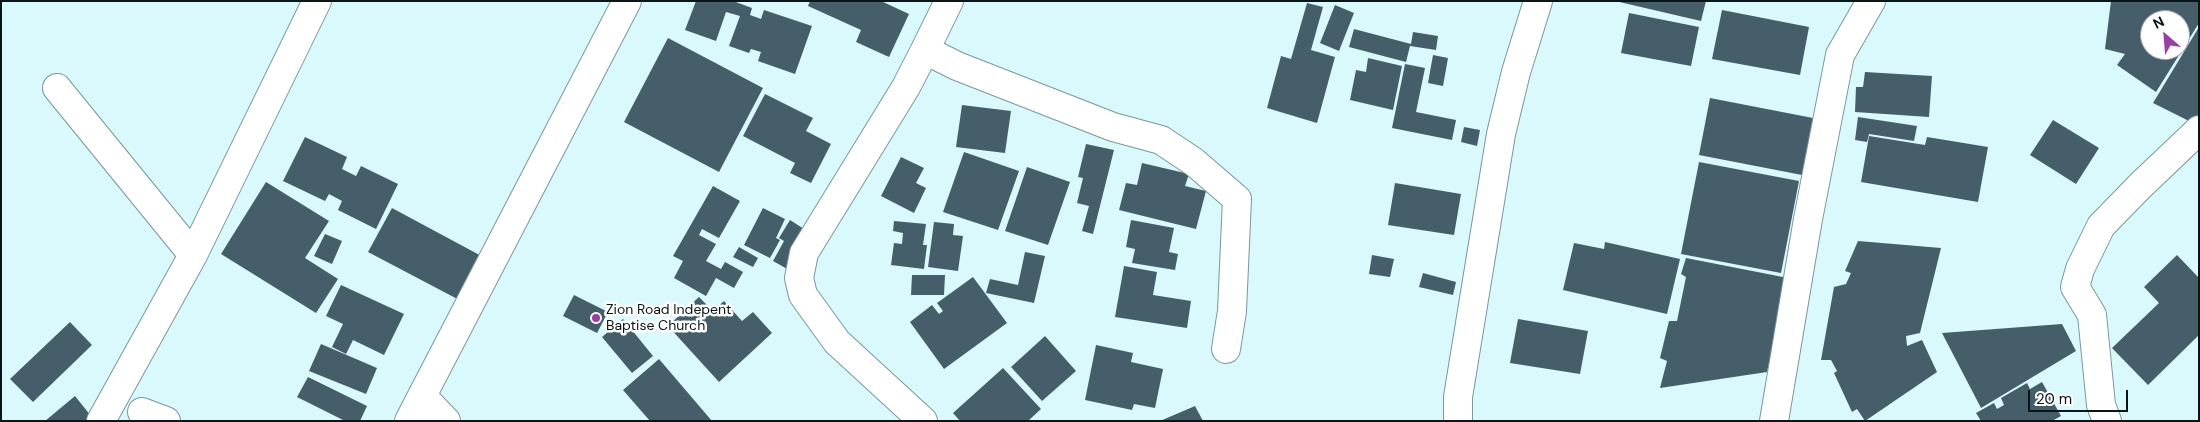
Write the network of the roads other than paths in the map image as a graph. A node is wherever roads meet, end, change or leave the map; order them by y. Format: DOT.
graph roads {
  1 [pos="317,1"];
  2 [pos="627,1"];
  3 [pos="949,1"];
  4 [pos="1538,1"];
  5 [pos="1872,1"];
  6 [pos="925,50"];
  7 [pos="58,88"];
  8 [pos="2199,130"];
  9 [pos="193,255"];
  10 [pos="1226,350"];
  11 [pos="423,397"];
  12 [pos="101,421"];
  13 [pos="409,421"];
  14 [pos="446,421"];
  15 [pos="923,421"];
  16 [pos="1458,421"];
  17 [pos="1774,421"];
  18 [pos="2107,421"];
  1 -- 9 [label="street"];
  2 -- 11 [label="street"];
  3 -- 6 [label="street"];
  4 -- 16 [label="street"];
  5 -- 17 [label="street"];
  6 -- 10 [label="street"];
  6 -- 15 [label="street"];
  7 -- 9 [label="street"];
  8 -- 18 [label="street"];
  9 -- 12 [label="street"];
  11 -- 13 [label="street"];
  11 -- 14 [label="street"];
}
